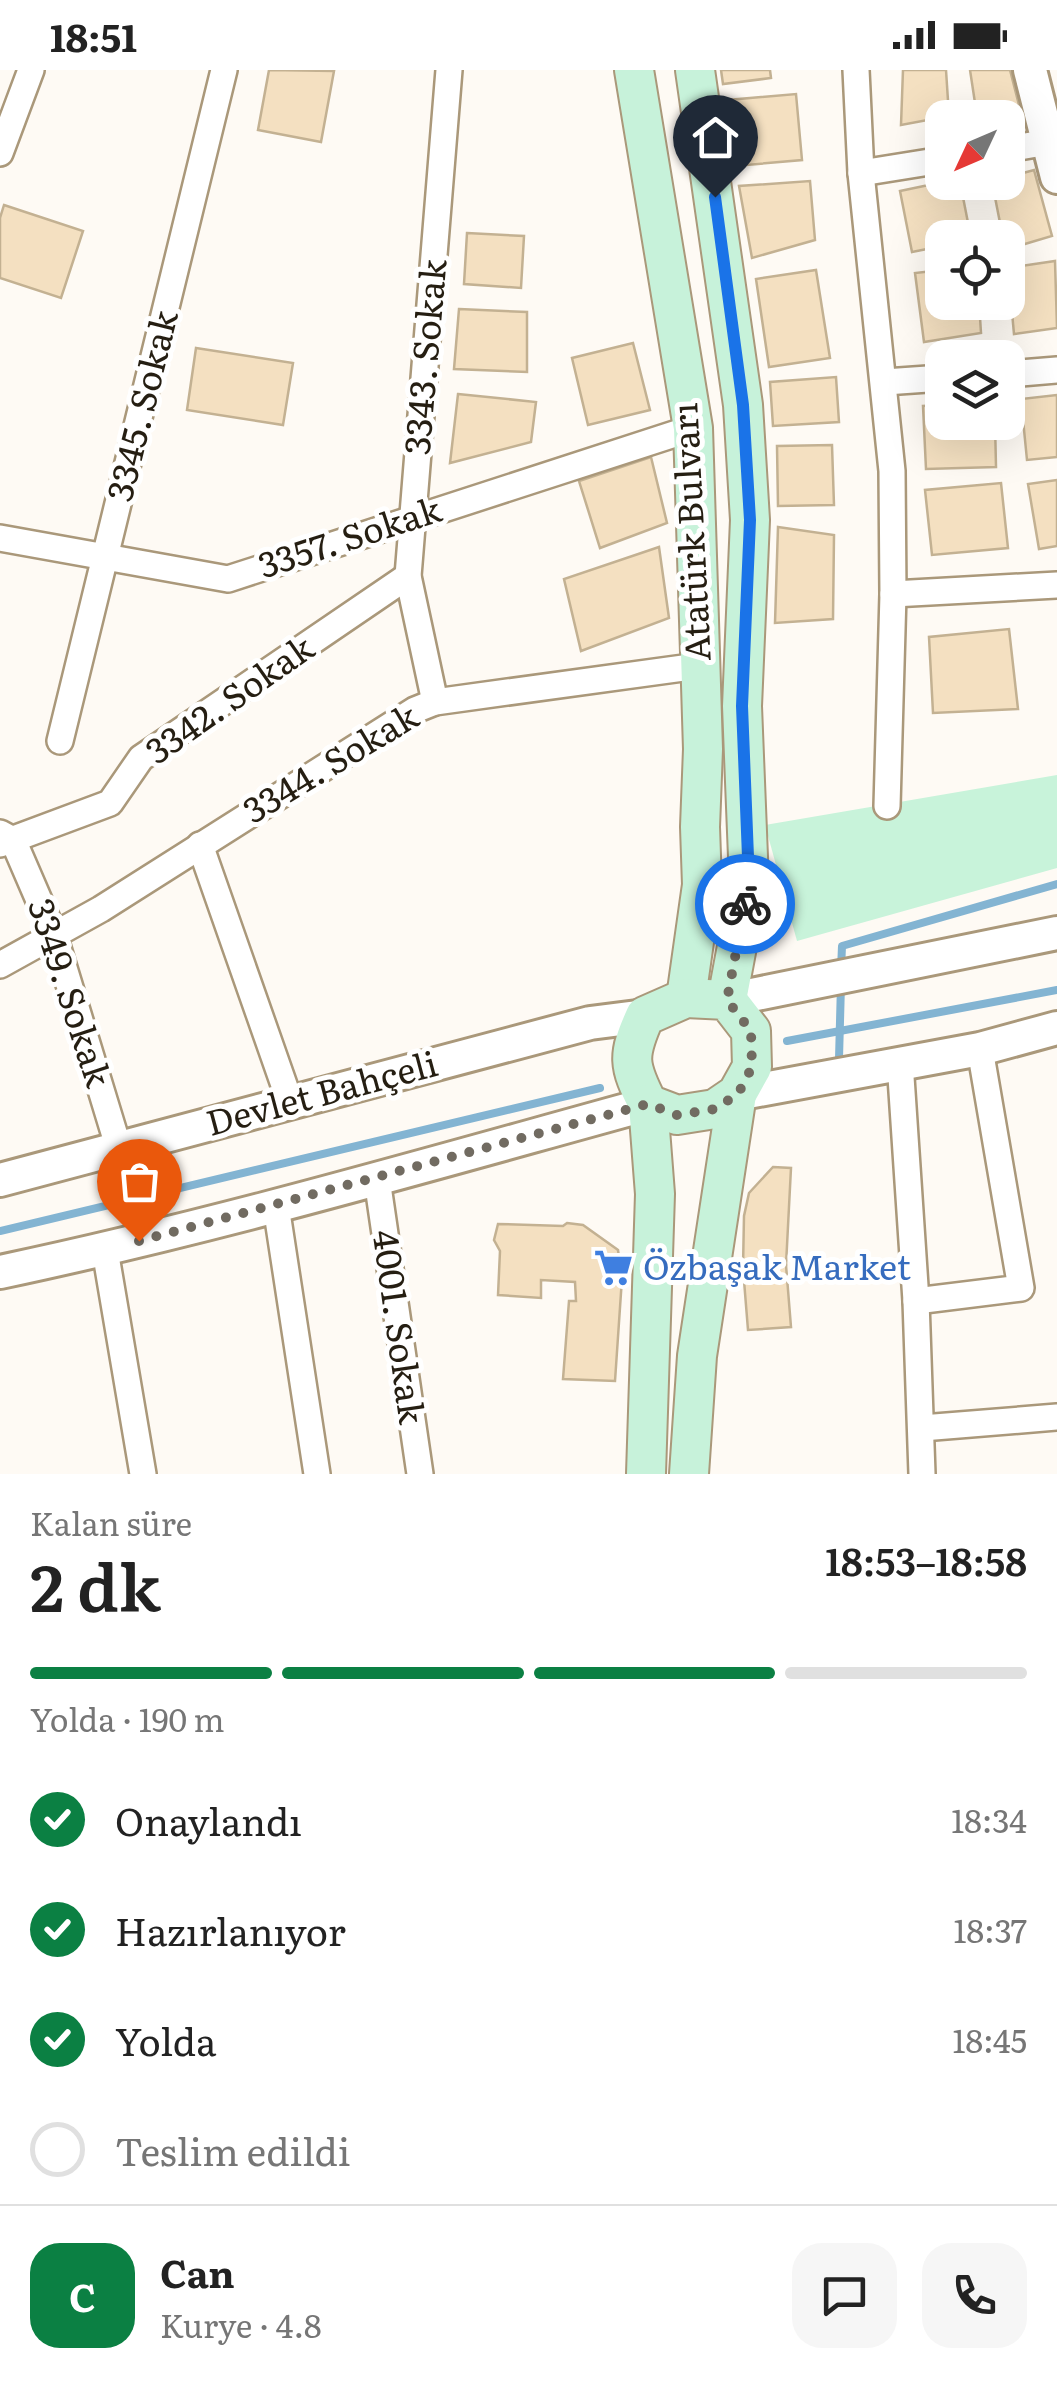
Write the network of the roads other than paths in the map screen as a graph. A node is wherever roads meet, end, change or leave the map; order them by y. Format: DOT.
graph roads {
  1 [pos="31,70"];
  2 [pos="224,70"];
  3 [pos="450,70"];
  4 [pos="634,70"];
  5 [pos="695,70"];
  6 [pos="856,70"];
  7 [pos="1030,70"];
  8 [pos="1048,142"];
  9 [pos="1025,146"];
  10 [pos="0,153"];
  11 [pos="925,163"];
  12 [pos="861,173"];
  13 [pos="1057,177"];
  14 [pos="1057,370"];
  15 [pos="1025,373"];
  16 [pos="925,379"];
  17 [pos="885,382"];
  18 [pos="693,428"];
  19 [pos="413,517"];
  20 [pos="0,538"];
  21 [pos="106,556"];
  22 [pos="408,576"];
  23 [pos="1057,584"];
  24 [pos="893,594"];
  25 [pos="698,666"];
  26 [pos="435,702"];
  27 [pos="60,741"];
  28 [pos="886,806"];
  29 [pos="4,839"];
  30 [pos="200,845"];
  31 [pos="1057,932"];
  32 [pos="54,935"];
  33 [pos="0,964"];
  34 [pos="686,998"];
  35 [pos="727,1000"];
  36 [pos="645,1016"];
  37 [pos="1057,1028"];
  38 [pos="980,1049"];
  39 [pos="900,1062"];
  40 [pos="738,1094"];
  41 [pos="290,1102"];
  42 [pos="648,1104"];
  43 [pos="119,1149"];
  44 [pos="377,1179"];
  45 [pos="0,1180"];
  46 [pos="276,1206"];
  47 [pos="105,1250"];
  48 [pos="0,1272"];
  49 [pos="916,1301"];
  50 [pos="1057,1418"];
  51 [pos="922,1428"];
  52 [pos="143,1474"];
  53 [pos="317,1474"];
  54 [pos="420,1474"];
  55 [pos="646,1474"];
  56 [pos="689,1474"];
  57 [pos="922,1474"];
  1 -- 10 [label="street"];
  2 -- 21 [label="street, 3345. Sokak"];
  3 -- 19 [label="street, 3343. Sokak"];
  4 -- 18 [label="main road, Atatürk Bulvarı"];
  5 -- 35 [label="main road, Atatürk Bulvarı"];
  6 -- 12 [label="street"];
  7 -- 8 [label="street"];
  8 -- 9 [label="street"];
  8 -- 13 [label="street"];
  11 -- 12 [label="street"];
  12 -- 17 [label="street"];
  14 -- 15 [label="street"];
  16 -- 17 [label="street"];
  17 -- 24 [label="street"];
  18 -- 19 [label="street, 3357. Sokak"];
  18 -- 25 [label="main road, Atatürk Bulvarı"];
  19 -- 21 [label="street, 3357. Sokak"];
  19 -- 22 [label="street, 3343. Sokak"];
  20 -- 21 [label="street, 3357. Sokak"];
  21 -- 27 [label="street, 3345. Sokak"];
  22 -- 26 [label="street, 3343. Sokak"];
  22 -- 29 [label="street, 3342. Sokak"];
  23 -- 24 [label="street"];
  24 -- 28 [label="street"];
  25 -- 26 [label="street, 3344. Sokak"];
  25 -- 34 [label="main road, Atatürk Bulvarı"];
  26 -- 30 [label="street, 3344. Sokak"];
  29 -- 32 [label="street, 3349. Sokak"];
  30 -- 32 [label="street, 3344. Sokak"];
  30 -- 41 [label="street"];
  31 -- 35 [label="street"];
  32 -- 33 [label="street, 3344. Sokak"];
  32 -- 43 [label="street, 3349. Sokak"];
  34 -- 35 [label="main road"];
  34 -- 36 [label="main road"];
  35 -- 40 [label="main road"];
  36 -- 41 [label="street, Devlet Bahçeli"];
  36 -- 42 [label="main road"];
  37 -- 38 [label="street"];
  38 -- 39 [label="street"];
  38 -- 49 [label="street"];
  39 -- 40 [label="street"];
  39 -- 49 [label="street"];
  40 -- 42 [label="main road"];
  40 -- 56 [label="main road"];
  41 -- 43 [label="street, Devlet Bahçeli"];
  42 -- 44 [label="street"];
  42 -- 55 [label="main road"];
  43 -- 45 [label="street, Devlet Bahçeli"];
  44 -- 46 [label="street"];
  44 -- 54 [label="street, 4001. Sokak"];
  46 -- 47 [label="street"];
  46 -- 53 [label="street"];
  47 -- 48 [label="street"];
  47 -- 52 [label="street"];
  49 -- 51 [label="street"];
  50 -- 51 [label="street"];
  51 -- 57 [label="street"];
}
